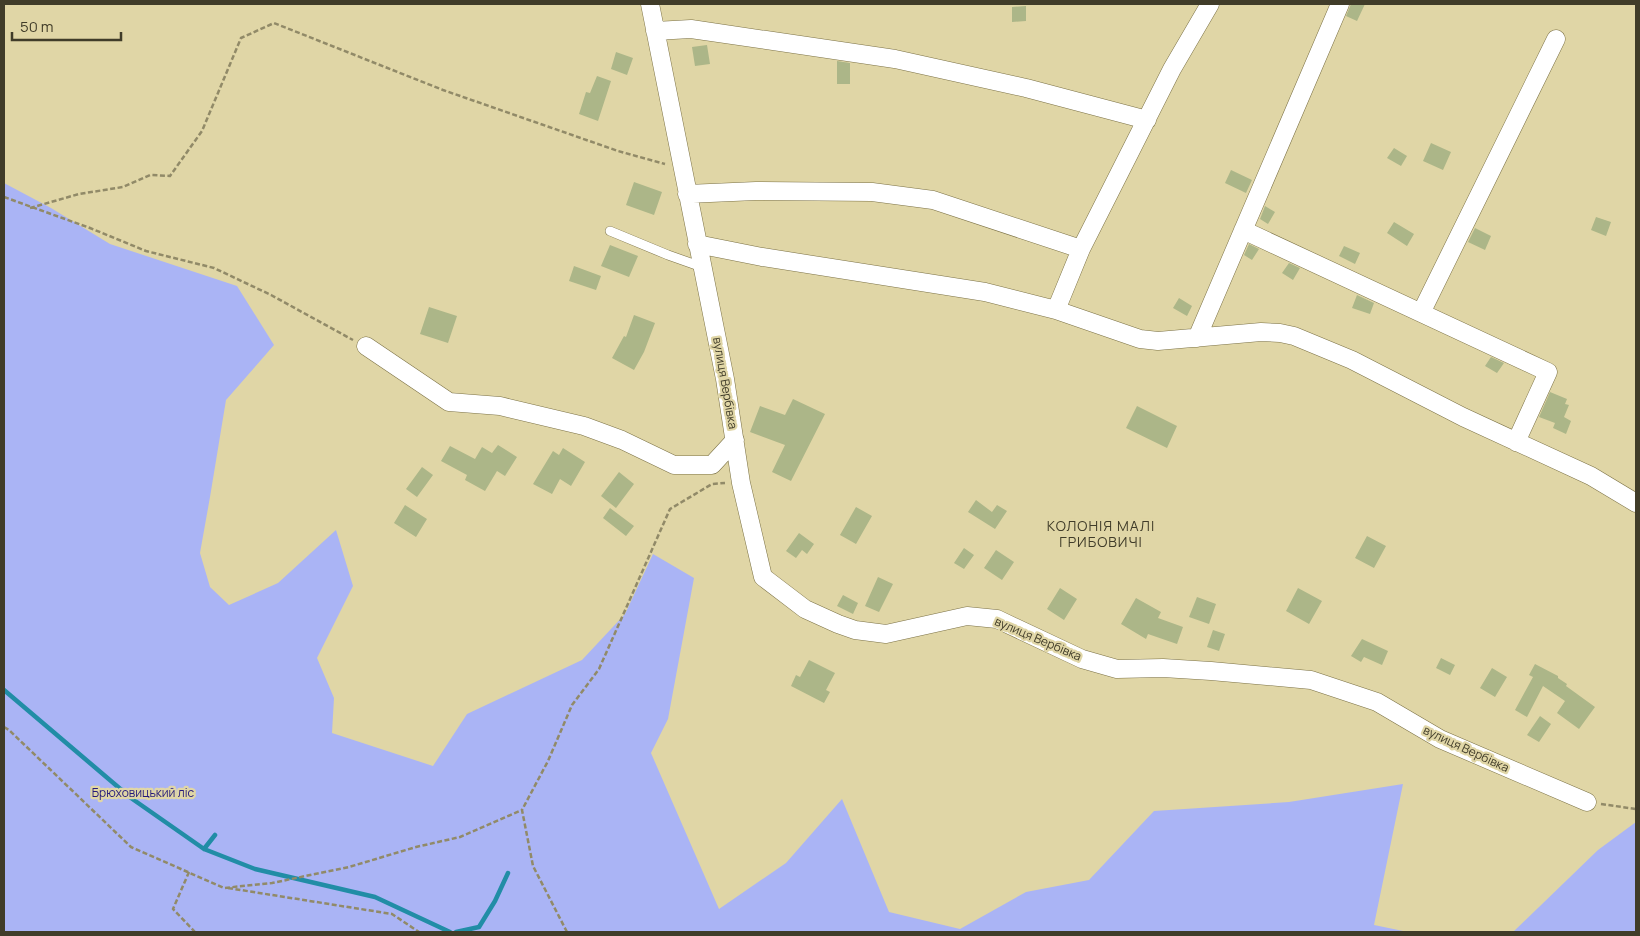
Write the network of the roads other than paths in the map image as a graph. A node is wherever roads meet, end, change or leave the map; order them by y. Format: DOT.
graph roads {
  1 [pos="650,4"];
  2 [pos="1210,4"];
  3 [pos="1340,4"];
  4 [pos="655,31"];
  5 [pos="1556,39"];
  6 [pos="1147,120"];
  7 [pos="687,194"];
  8 [pos="1243,230"];
  9 [pos="610,231"];
  10 [pos="697,244"];
  11 [pos="1081,249"];
  12 [pos="702,266"];
  13 [pos="1056,310"];
  14 [pos="1421,313"];
  15 [pos="1197,338"];
  16 [pos="366,346"];
  17 [pos="735,440"];
  18 [pos="1516,442"];
  19 [pos="1636,503"];
  20 [pos="1587,802"];
  1 -- 4 [label="street, вулиця Вербівка"];
  2 -- 6 [label="street"];
  3 -- 8 [label="street"];
  4 -- 6 [label="street"];
  4 -- 7 [label="street, вулиця Вербівка"];
  5 -- 14 [label="street"];
  6 -- 11 [label="street"];
  7 -- 10 [label="street, вулиця Вербівка"];
  7 -- 11 [label="street"];
  8 -- 14 [label="street"];
  8 -- 15 [label="street"];
  9 -- 12 [label="lane"];
  10 -- 12 [label="street, вулиця Вербівка"];
  10 -- 13 [label="street"];
  11 -- 13 [label="street"];
  12 -- 17 [label="street, вулиця Вербівка"];
  13 -- 15 [label="street"];
  14 -- 18 [label="street"];
  15 -- 18 [label="street"];
  16 -- 17 [label="street"];
  17 -- 20 [label="street, вулиця Вербівка"];
  18 -- 19 [label="street"];
}
